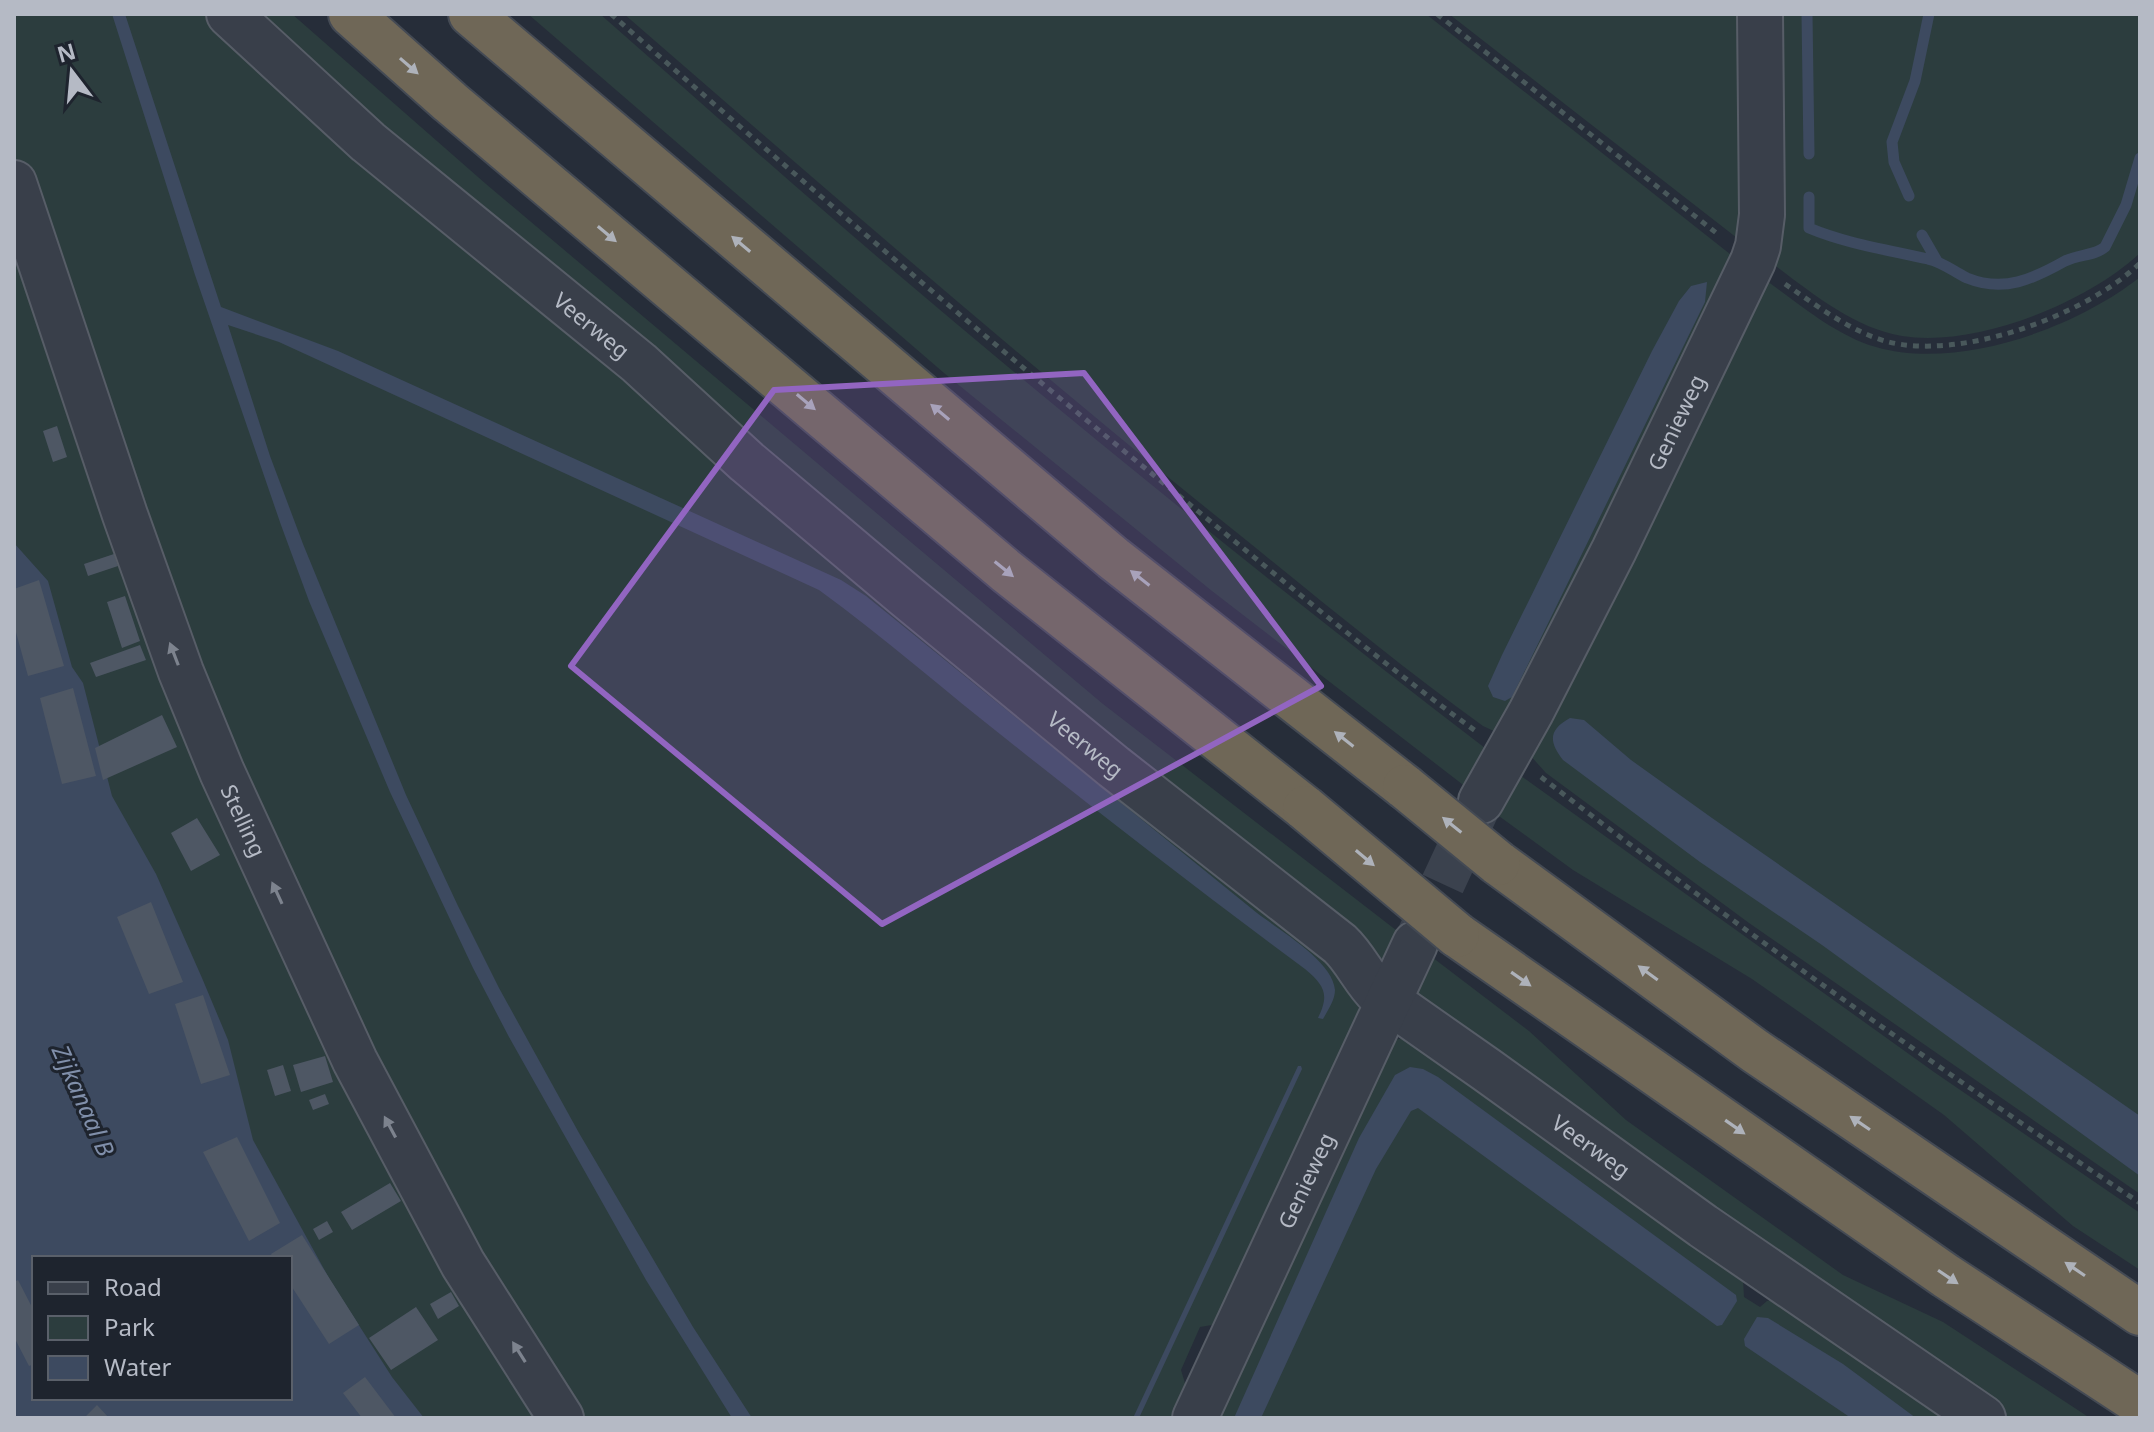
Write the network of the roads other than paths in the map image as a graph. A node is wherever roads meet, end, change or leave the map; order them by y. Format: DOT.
graph roads {
  1 [pos="229,14"];
  2 [pos="351,14"];
  3 [pos="471,14"];
  4 [pos="1760,14"];
  5 [pos="14,183"];
  6 [pos="1481,801"];
  7 [pos="1415,944"];
  8 [pos="1388,1002"];
  9 [pos="2140,1313"];
  10 [pos="2140,1403"];
  11 [pos="561,1418"];
  12 [pos="1195,1418"];
  13 [pos="1983,1418"];
  1 -- 8 [label="street, Veerweg"];
  2 -- 10 [label="highway, one-way, bridge"];
  9 -- 3 [label="highway, one-way, bridge"];
  4 -- 6 [label="street, Genieweg"];
  11 -- 5 [label="street, Stelling, one-way"];
  7 -- 8 [label="street, Genieweg"];
  8 -- 12 [label="street, Genieweg"];
  8 -- 13 [label="street, Veerweg"];
}
